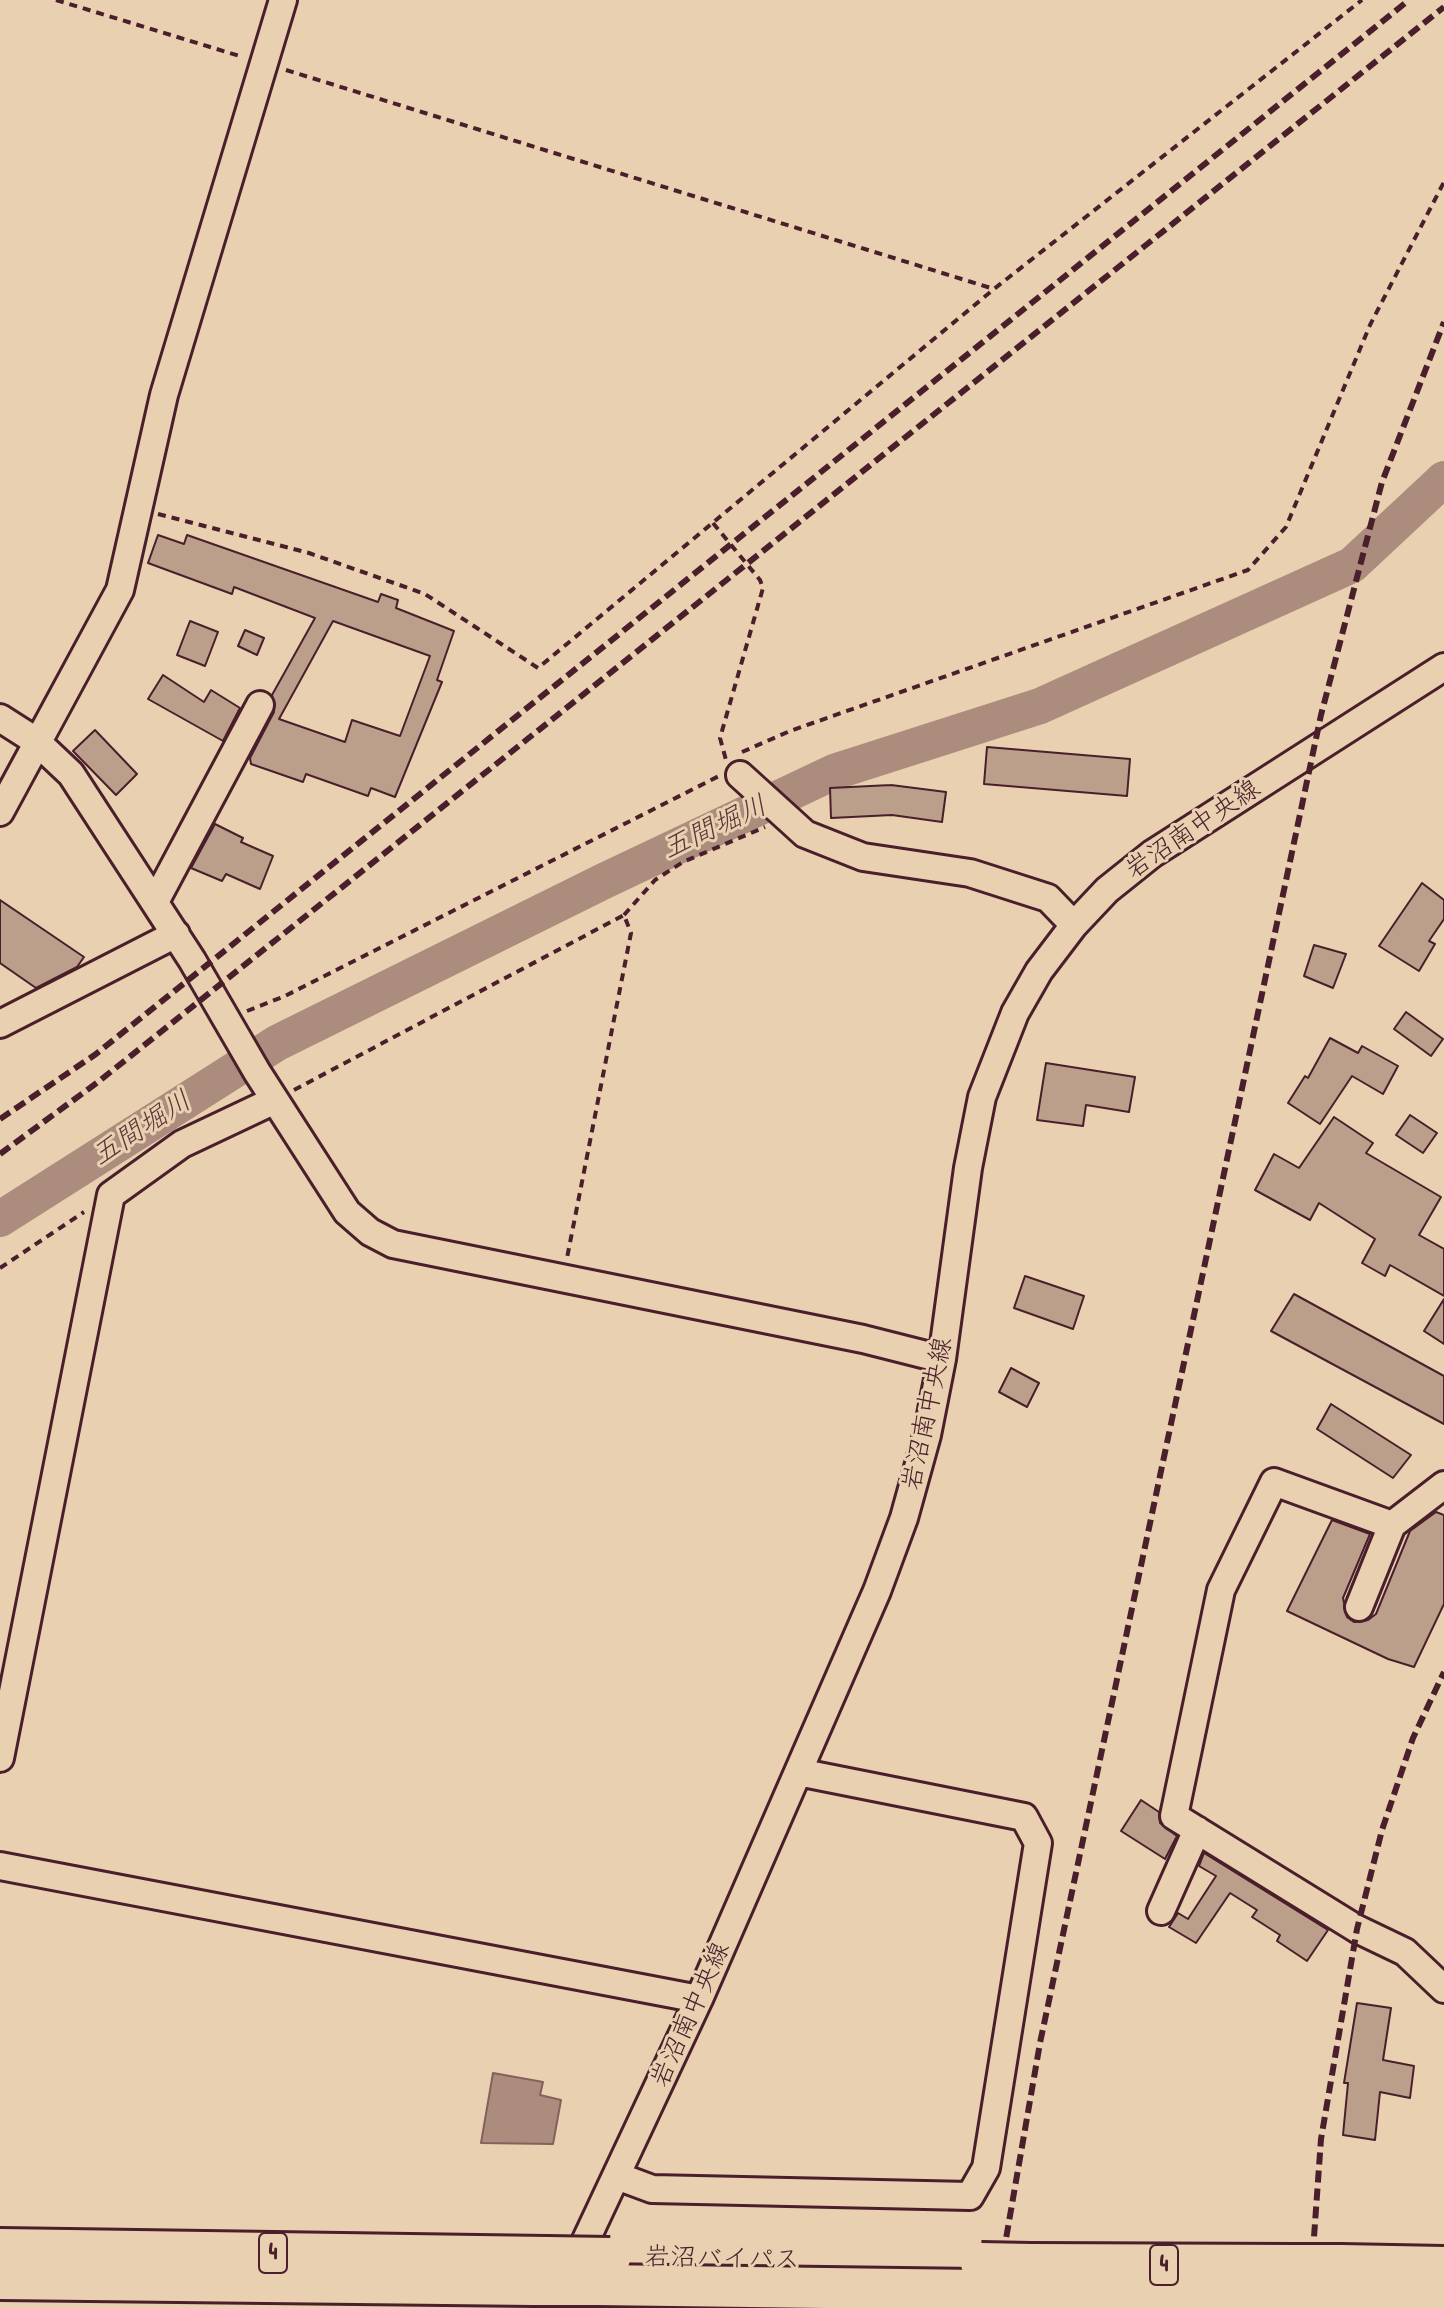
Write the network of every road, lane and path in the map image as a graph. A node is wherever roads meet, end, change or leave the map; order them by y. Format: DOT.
graph roads {
  1 [pos="56,0"];
  2 [pos="283,0"];
  3 [pos="1362,0"];
  4 [pos="264,63"];
  5 [pos="1444,182"];
  6 [pos="994,289"];
  7 [pos="136,508"];
  8 [pos="713,523"];
  9 [pos="1444,667"];
  10 [pos="260,705"];
  11 [pos="0,718"];
  12 [pos="36,741"];
  13 [pos="733,768"];
  14 [pos="0,812"];
  15 [pos="784,817"];
  16 [pos="155,902"];
  17 [pos="624,915"];
  18 [pos="1074,925"];
  19 [pos="176,934"];
  20 [pos="0,1024"];
  21 [pos="229,1024"];
  22 [pos="275,1100"];
  23 [pos="111,1195"];
  24 [pos="0,1268"];
  25 [pos="563,1279"];
  26 [pos="942,1359"];
  27 [pos="1444,1485"];
  28 [pos="1392,1525"];
  29 [pos="1359,1607"];
  30 [pos="0,1758"];
  31 [pos="798,1772"];
  32 [pos="1197,1830"];
  33 [pos="0,1866"];
  34 [pos="1161,1911"];
  35 [pos="1444,1989"];
  36 [pos="699,1999"];
  37 [pos="617,2176"];
  38 [pos="0,2249"];
  39 [pos="1444,2267"];
  40 [pos="0,2279"];
  41 [pos="1341,2279"];
  42 [pos="545,2283"];
  43 [pos="1444,2295"];
  1 -- 4 [label="path"];
  2 -- 4 [label="street"];
  3 -- 6 [label="path"];
  4 -- 6 [label="path"];
  4 -- 7 [label="street"];
  5 -- 13 [label="path"];
  6 -- 8 [label="path"];
  7 -- 8 [label="path"];
  7 -- 12 [label="street"];
  8 -- 13 [label="path"];
  9 -- 18 [label="street, 岩沼南中央線"];
  10 -- 16 [label="street"];
  11 -- 12 [label="street"];
  12 -- 14 [label="street"];
  12 -- 16 [label="street"];
  13 -- 15 [label="street"];
  13 -- 21 [label="path"];
  15 -- 17 [label="path"];
  15 -- 18 [label="street"];
  16 -- 19 [label="street"];
  17 -- 22 [label="path"];
  17 -- 25 [label="path"];
  18 -- 26 [label="street, 岩沼南中央線"];
  19 -- 20 [label="street"];
  19 -- 21 [label="street"];
  21 -- 22 [label="street"];
  22 -- 23 [label="street"];
  22 -- 25 [label="street"];
  23 -- 24 [label="path"];
  23 -- 30 [label="street"];
  25 -- 26 [label="street"];
  26 -- 31 [label="street, 岩沼南中央線"];
  27 -- 28 [label="street"];
  28 -- 29 [label="street"];
  28 -- 32 [label="street"];
  31 -- 36 [label="street, 岩沼南中央線"];
  31 -- 37 [label="street"];
  32 -- 34 [label="street"];
  32 -- 35 [label="street"];
  33 -- 36 [label="street"];
  36 -- 37 [label="street, 岩沼南中央線"];
  37 -- 42 [label="street, 岩沼南中央線"];
  38 -- 42 [label="highway, 岩沼バイパス / 4"];
  39 -- 41 [label="highway, 岩沼バイパス / 4"];
  40 -- 42 [label="highway, 岩沼バイパス / 4"];
  41 -- 42 [label="highway, 岩沼バイパス / 4, bridge"];
  41 -- 43 [label="highway, 岩沼バイパス / 4"];
}
